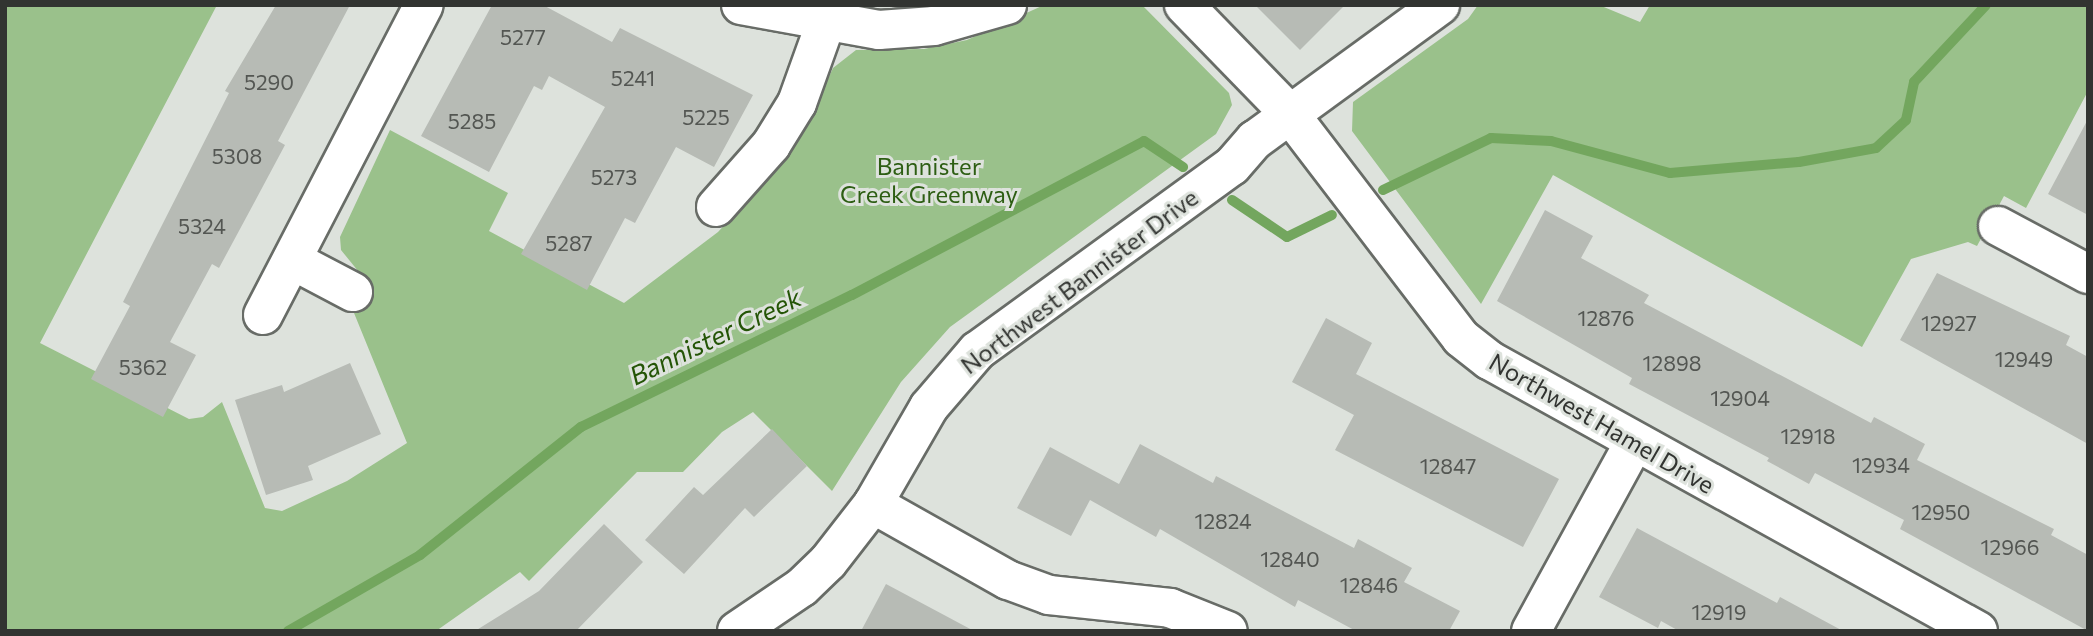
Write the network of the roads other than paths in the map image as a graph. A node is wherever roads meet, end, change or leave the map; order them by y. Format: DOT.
graph roads {
  1 [pos="424,5"];
  2 [pos="741,5"];
  3 [pos="1007,5"];
  4 [pos="1184,5"];
  5 [pos="1440,5"];
  6 [pos="826,22"];
  7 [pos="1289,113"];
  8 [pos="716,207"];
  9 [pos="1998,226"];
  10 [pos="292,260"];
  11 [pos="2088,274"];
  12 [pos="354,292"];
  13 [pos="263,315"];
  14 [pos="1633,445"];
  15 [pos="873,504"];
  16 [pos="1088,616"];
  17 [pos="737,631"];
  18 [pos="1228,631"];
  19 [pos="1531,631"];
  20 [pos="1978,631"];
  1 -- 10 [label="street"];
  2 -- 6 [label="street"];
  3 -- 6 [label="street"];
  4 -- 7 [label="street, Northwest Hamel Drive"];
  5 -- 7 [label="street, Northwest Bannister Drive"];
  6 -- 8 [label="street"];
  7 -- 14 [label="street, Northwest Hamel Drive"];
  7 -- 15 [label="street, Northwest Bannister Drive"];
  9 -- 11 [label="street"];
  10 -- 12 [label="street"];
  10 -- 13 [label="street"];
  14 -- 19 [label="street"];
  14 -- 20 [label="street, Northwest Hamel Drive"];
  15 -- 16 [label="street"];
  15 -- 17 [label="street, Northwest Bannister Drive"];
  16 -- 18 [label="street"];
}
